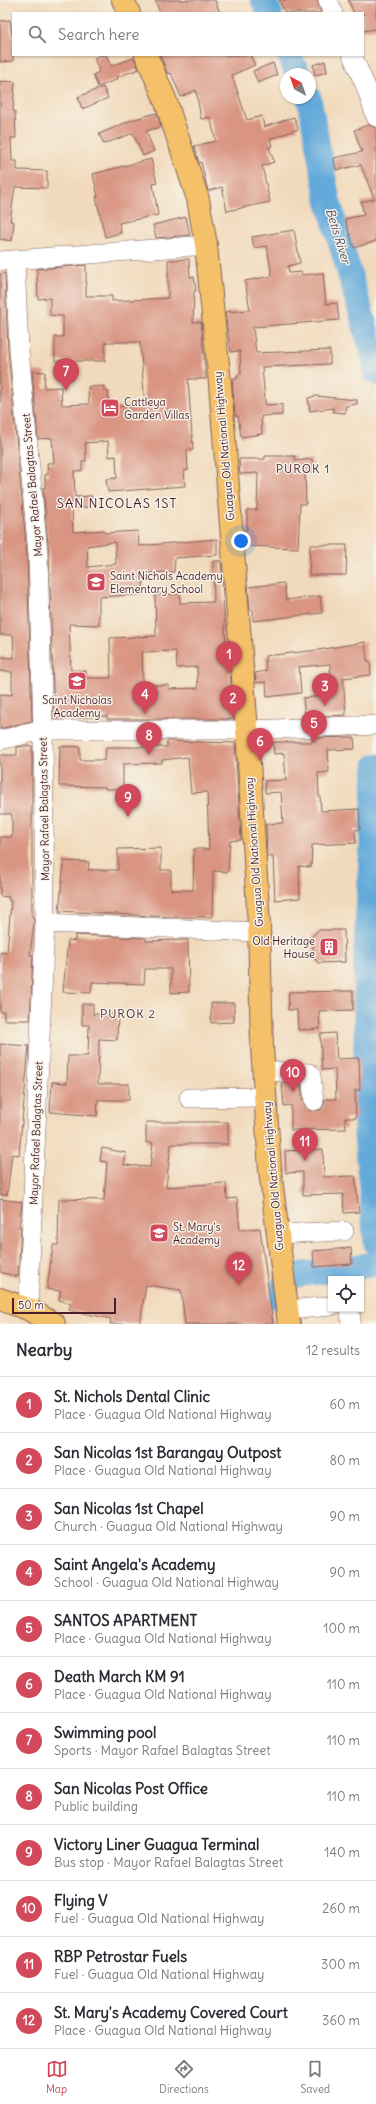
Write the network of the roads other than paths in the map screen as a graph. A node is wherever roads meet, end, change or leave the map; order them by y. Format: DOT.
graph roads {
  1 [pos="123,0"];
  2 [pos="328,0"];
  3 [pos="129,12"];
  4 [pos="333,12"];
  5 [pos="146,56"];
  6 [pos="352,56"];
  7 [pos="376,117"];
  8 [pos="206,245"];
  9 [pos="8,261"];
  10 [pos="371,725"];
  11 [pos="44,730"];
  12 [pos="247,730"];
  13 [pos="0,740"];
  14 [pos="45,923"];
  15 [pos="259,932"];
  16 [pos="264,1071"];
  17 [pos="265,1097"];
  18 [pos="189,1098"];
  19 [pos="314,1101"];
  20 [pos="344,1231"];
  21 [pos="277,1234"];
  22 [pos="0,1299"];
  23 [pos="328,1306"];
  24 [pos="28,1309"];
  25 [pos="288,1312"];
  26 [pos="350,1312"];
  27 [pos="54,1324"];
  28 [pos="351,1324"];
  1 -- 3 [label="main road"];
  2 -- 4 [label="street"];
  5 -- 8 [label="main road, Guagua Old National Highway"];
  6 -- 7 [label="street"];
  8 -- 9 [label="street"];
  8 -- 12 [label="main road, Guagua Old National Highway"];
  9 -- 11 [label="street, Mayor Rafael Balagtas Street"];
  10 -- 12 [label="street"];
  11 -- 12 [label="street"];
  11 -- 13 [label="street"];
  11 -- 14 [label="street, Mayor Rafael Balagtas Street"];
  12 -- 15 [label="main road, Guagua Old National Highway"];
  14 -- 15 [label="street"];
  14 -- 24 [label="street, Mayor Rafael Balagtas Street"];
  15 -- 16 [label="main road, Guagua Old National Highway"];
  16 -- 17 [label="main road, Guagua Old National Highway"];
  16 -- 19 [label="street"];
  17 -- 18 [label="street"];
  17 -- 21 [label="main road, Guagua Old National Highway"];
  20 -- 21 [label="street"];
  21 -- 25 [label="main road, Guagua Old National Highway"];
  22 -- 24 [label="main road"];
  23 -- 25 [label="street"];
  24 -- 27 [label="main road"];
  26 -- 28 [label="street"];
}
